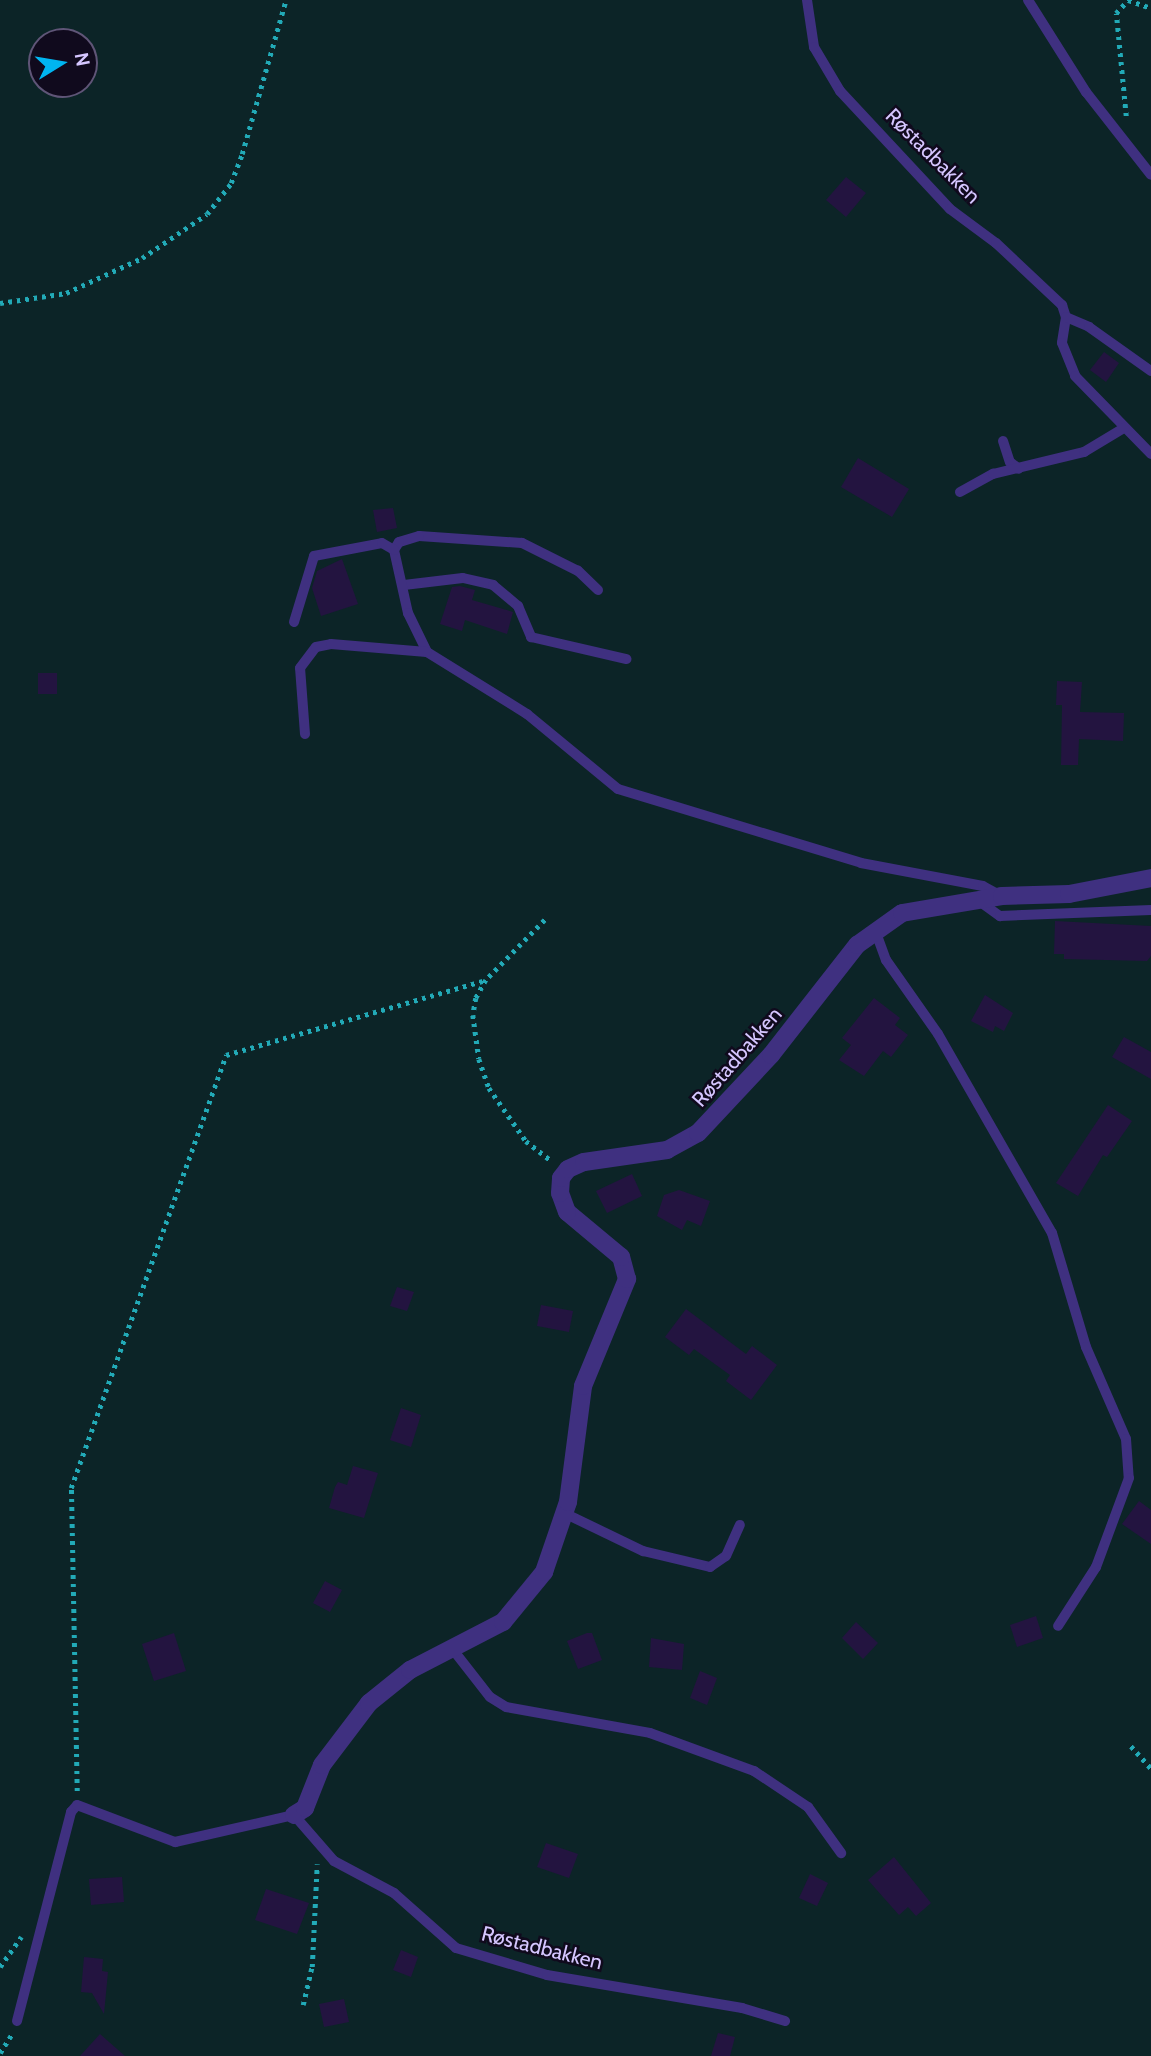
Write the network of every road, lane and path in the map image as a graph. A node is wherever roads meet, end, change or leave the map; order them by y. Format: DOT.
graph roads {
  1 [pos="286,0"];
  2 [pos="807,0"];
  3 [pos="1028,0"];
  4 [pos="1151,8"];
  5 [pos="1127,145"];
  6 [pos="1151,175"];
  7 [pos="0,303"];
  8 [pos="1066,317"];
  9 [pos="1151,371"];
  10 [pos="1125,428"];
  11 [pos="1003,441"];
  12 [pos="1151,454"];
  13 [pos="1019,468"];
  14 [pos="960,492"];
  15 [pos="394,550"];
  16 [pos="404,585"];
  17 [pos="598,590"];
  18 [pos="294,622"];
  19 [pos="427,652"];
  20 [pos="626,659"];
  21 [pos="305,734"];
  22 [pos="1151,878"];
  23 [pos="1002,896"];
  24 [pos="979,901"];
  25 [pos="1151,910"];
  26 [pos="545,920"];
  27 [pos="874,930"];
  28 [pos="486,980"];
  29 [pos="568,1169"];
  30 [pos="564,1513"];
  31 [pos="740,1525"];
  32 [pos="1058,1626"];
  33 [pos="454,1651"];
  34 [pos="1132,1746"];
  35 [pos="1151,1768"];
  36 [pos="78,1805"];
  37 [pos="293,1815"];
  38 [pos="321,1848"];
  39 [pos="841,1853"];
  40 [pos="303,2005"];
  41 [pos="16,2021"];
  42 [pos="785,2021"];
  43 [pos="7,2048"];
  44 [pos="7,2056"];
  1 -- 7 [label="path"];
  2 -- 8 [label="lane, Røstadbakken"];
  3 -- 5 [label="lane"];
  4 -- 5 [label="path"];
  5 -- 6 [label="lane"];
  8 -- 9 [label="lane, Røstadbakken"];
  8 -- 10 [label="lane"];
  10 -- 12 [label="lane"];
  10 -- 13 [label="lane"];
  11 -- 13 [label="lane"];
  13 -- 14 [label="lane"];
  15 -- 16 [label="lane"];
  15 -- 17 [label="lane"];
  15 -- 18 [label="lane"];
  16 -- 19 [label="lane"];
  16 -- 20 [label="lane"];
  19 -- 21 [label="lane, Røstadbakken"];
  19 -- 23 [label="lane, Røstadbakken"];
  22 -- 23 [label="street, Røstadbakken"];
  23 -- 24 [label="street, Røstadbakken"];
  24 -- 25 [label="lane"];
  24 -- 27 [label="street, Røstadbakken"];
  26 -- 28 [label="path"];
  27 -- 29 [label="street, Røstadbakken"];
  27 -- 32 [label="lane"];
  28 -- 29 [label="path"];
  28 -- 36 [label="path"];
  29 -- 30 [label="street"];
  30 -- 31 [label="lane"];
  30 -- 33 [label="street"];
  33 -- 37 [label="street"];
  33 -- 39 [label="lane"];
  34 -- 35 [label="path"];
  36 -- 37 [label="lane"];
  36 -- 41 [label="lane"];
  37 -- 38 [label="lane, Røstadbakken"];
  38 -- 40 [label="path"];
  38 -- 42 [label="lane, Røstadbakken"];
  43 -- 44 [label="path"];
}
